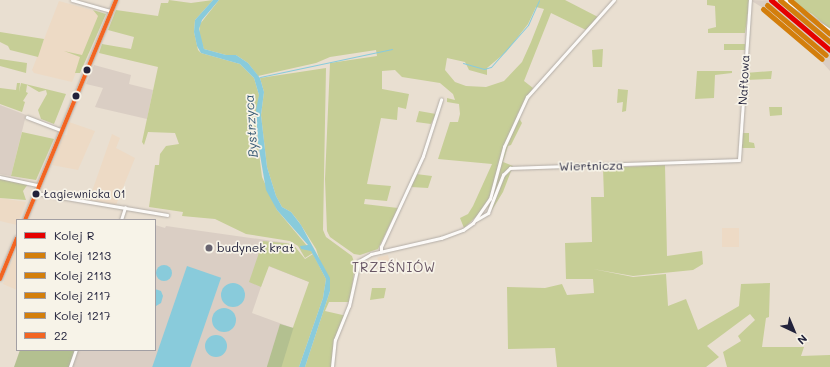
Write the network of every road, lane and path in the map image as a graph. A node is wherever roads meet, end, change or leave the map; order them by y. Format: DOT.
graph roads {
  1 [pos="72,0"];
  2 [pos="116,0"];
  3 [pos="614,0"];
  4 [pos="750,0"];
  5 [pos="785,0"];
  6 [pos="111,11"];
  7 [pos="830,30"];
  8 [pos="441,100"];
  9 [pos="27,117"];
  10 [pos="61,130"];
  11 [pos="739,160"];
  12 [pos="0,177"];
  13 [pos="39,185"];
  14 [pos="36,193"];
  15 [pos="125,208"];
  16 [pos="167,215"];
  17 [pos="25,219"];
  18 [pos="121,219"];
  19 [pos="476,220"];
  20 [pos="16,240"];
  21 [pos="381,252"];
  22 [pos="0,279"];
  23 [pos="76,351"];
  24 [pos="70,367"];
  25 [pos="332,367"];
  1 -- 6 [label="street"];
  2 -- 6 [label="main road"];
  3 -- 19 [label="street"];
  4 -- 11 [label="street, Naftowa"];
  5 -- 7 [label="street"];
  6 -- 10 [label="main road"];
  8 -- 21 [label="street"];
  9 -- 10 [label="street"];
  10 -- 13 [label="main road"];
  11 -- 19 [label="street, Wiertnicza"];
  12 -- 13 [label="street"];
  13 -- 14 [label="main road"];
  14 -- 15 [label="street"];
  14 -- 17 [label="main road"];
  15 -- 16 [label="street"];
  15 -- 18 [label="street"];
  19 -- 21 [label="street"];
  20 -- 22 [label="main road"];
  21 -- 25 [label="street"];
  23 -- 24 [label="street"];
}
